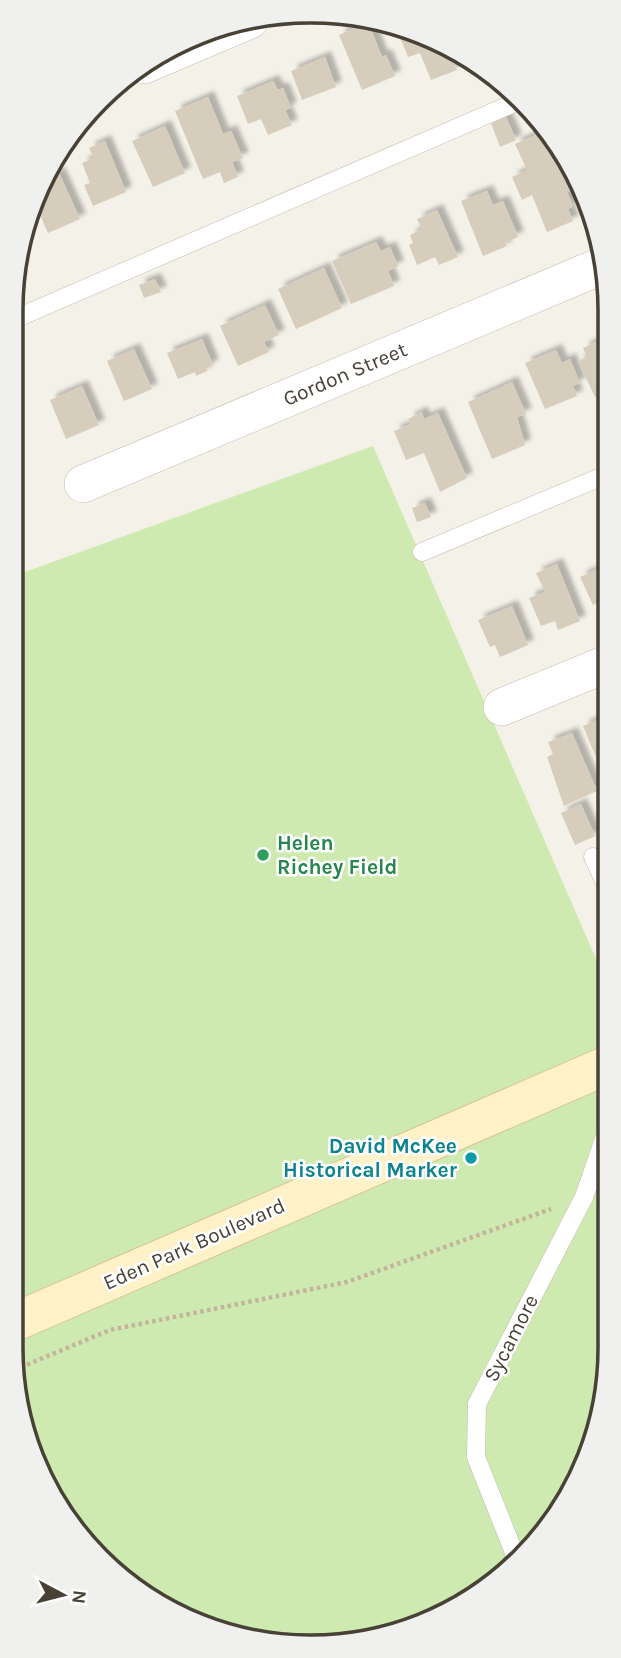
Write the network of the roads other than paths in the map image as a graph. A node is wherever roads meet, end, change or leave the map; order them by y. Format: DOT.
graph roads {
  1 [pos="511,105"];
  2 [pos="595,269"];
  3 [pos="23,315"];
  4 [pos="598,478"];
  5 [pos="83,484"];
  6 [pos="422,552"];
  7 [pos="598,668"];
  8 [pos="502,707"];
  9 [pos="598,1069"];
  10 [pos="598,1157"];
  11 [pos="23,1318"];
  12 [pos="514,1551"];
  1 -- 3 [label="lane"];
  2 -- 5 [label="street, Gordon Street"];
  4 -- 6 [label="lane"];
  7 -- 8 [label="street"];
  9 -- 11 [label="main road, Eden Park Boulevard"];
  10 -- 12 [label="lane, Sycamore"];
}
